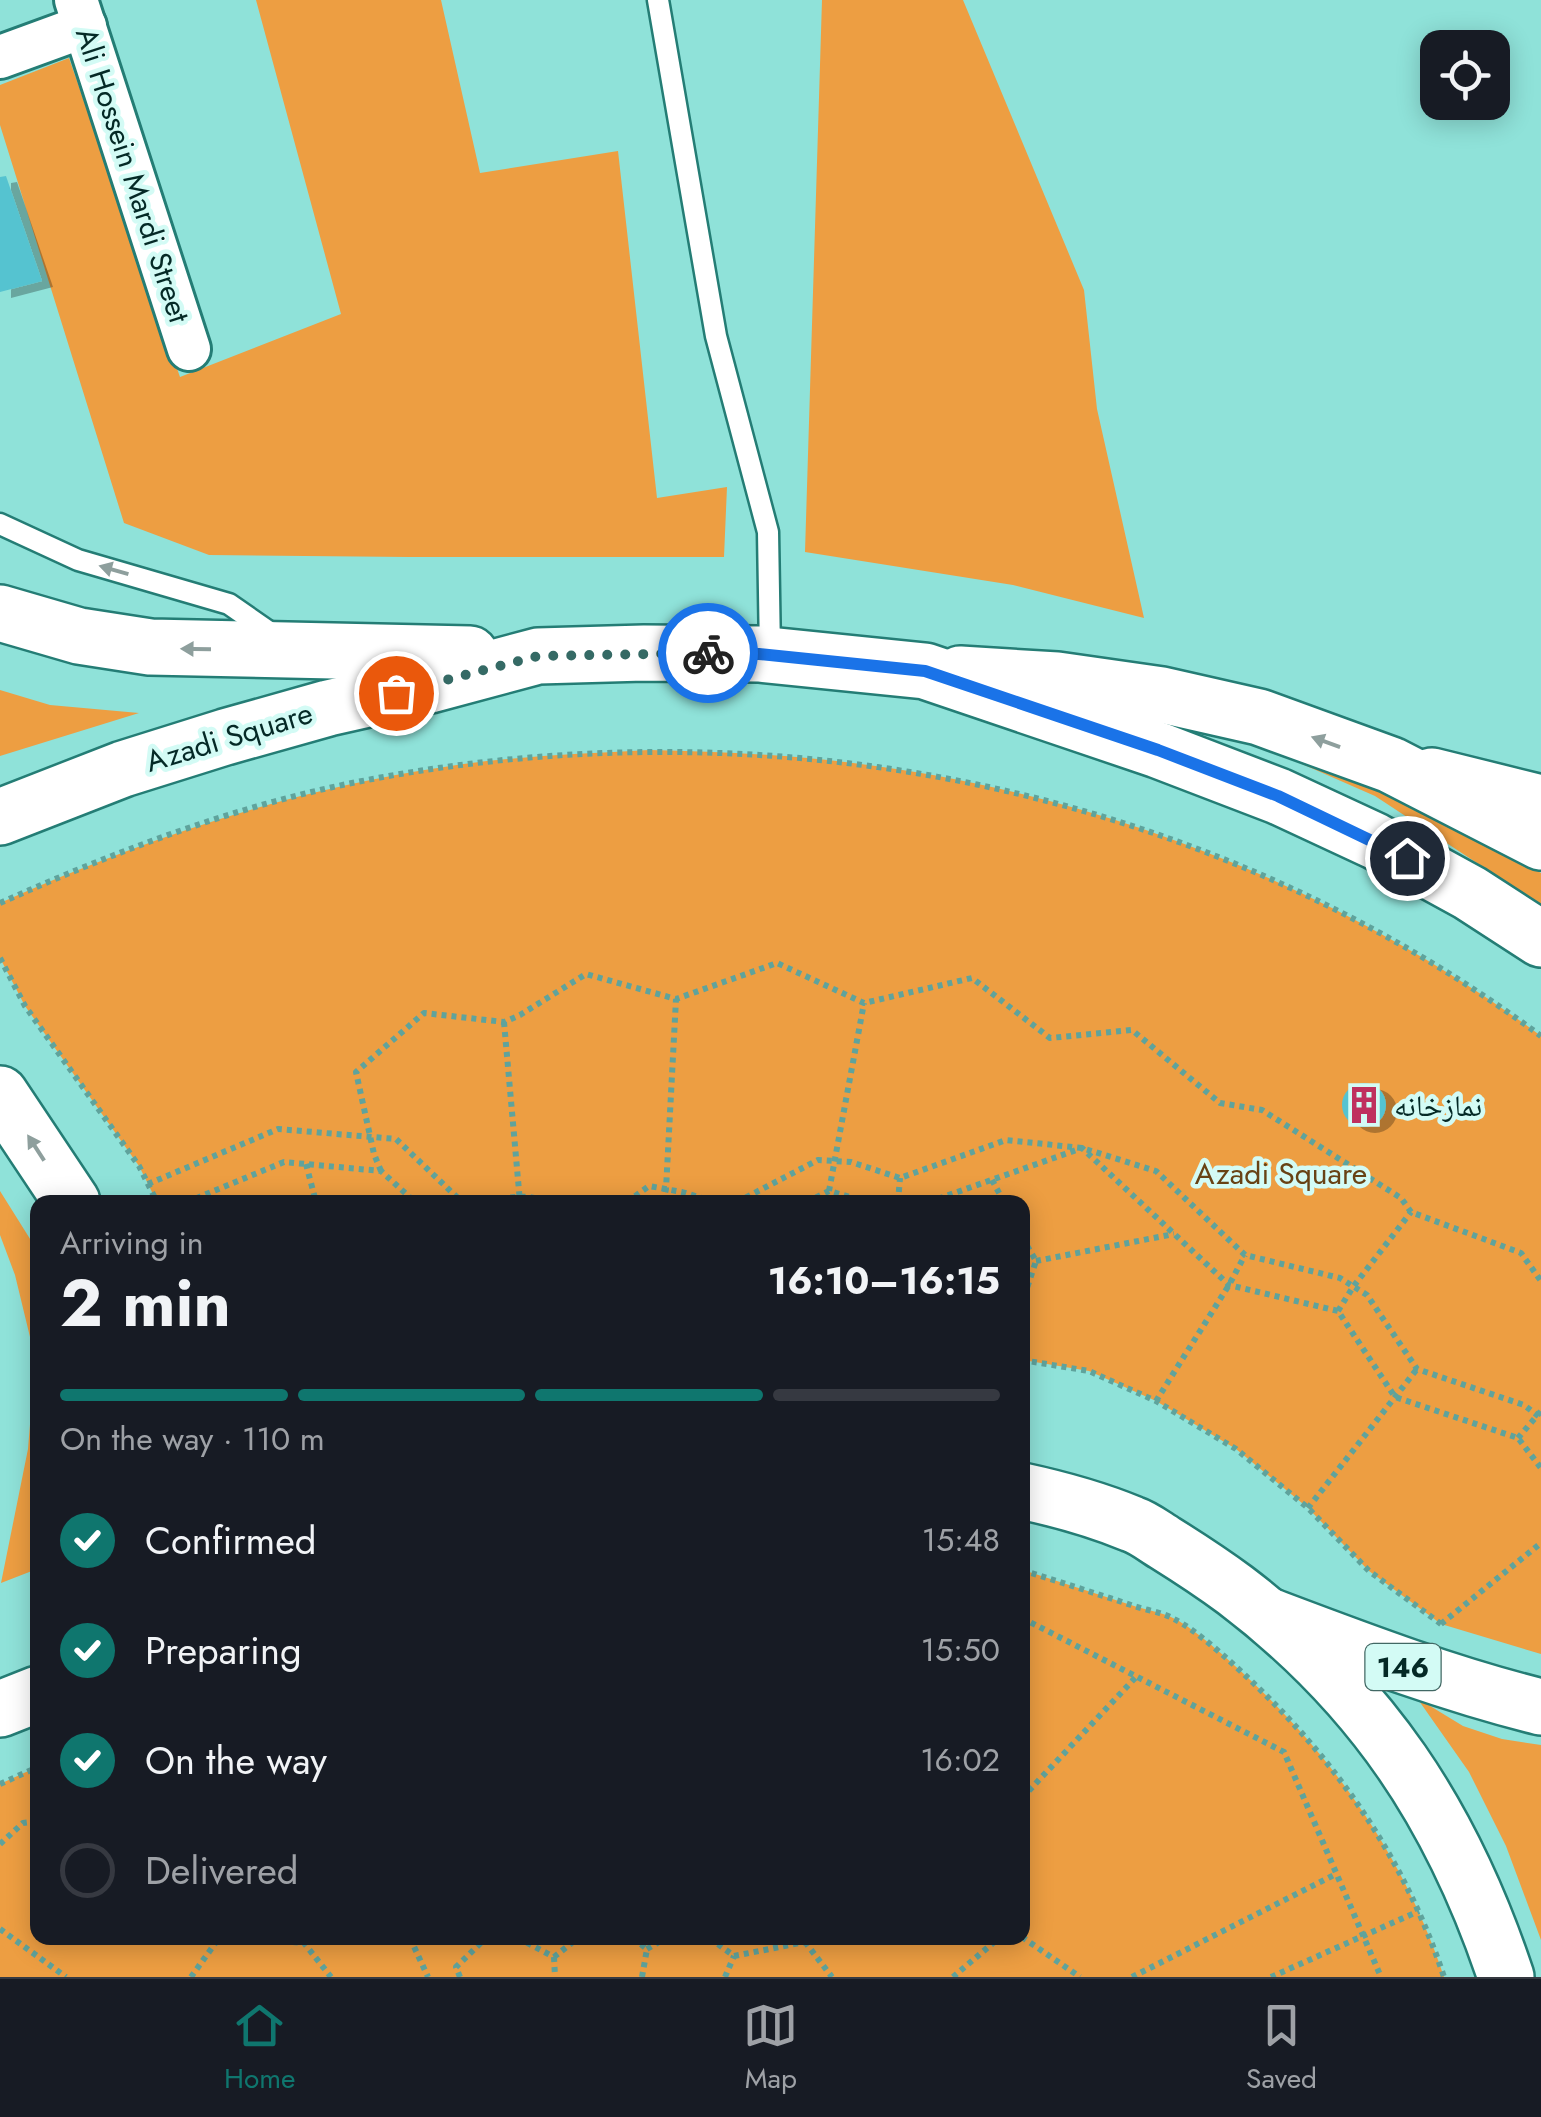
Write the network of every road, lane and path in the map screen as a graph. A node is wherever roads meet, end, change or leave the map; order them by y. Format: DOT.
graph roads {
  1 [pos="658,0"];
  2 [pos="80,13"];
  3 [pos="0,58"];
  4 [pos="189,349"];
  5 [pos="0,524"];
  6 [pos="0,613"];
  7 [pos="297,651"];
  8 [pos="770,655"];
  9 [pos="538,656"];
  10 [pos="925,671"];
  11 [pos="1390,766"];
  12 [pos="1541,802"];
  13 [pos="0,817"];
  14 [pos="1541,842"];
  15 [pos="0,903"];
  16 [pos="1541,939"];
  17 [pos="0,958"];
  18 [pos="676,999"];
  19 [pos="864,1004"];
  20 [pos="504,1022"];
  21 [pos="1541,1036"];
  22 [pos="0,1094"];
  23 [pos="371,1136"];
  24 [pos="1082,1148"];
  25 [pos="834,1161"];
  26 [pos="306,1164"];
  27 [pos="381,1171"];
  28 [pos="900,1178"];
  29 [pos="992,1180"];
  30 [pos="148,1184"];
  31 [pos="666,1189"];
  32 [pos="830,1191"];
  33 [pos="67,1195"];
  34 [pos="154,1195"];
  35 [pos="204,1195"];
  36 [pos="314,1195"];
  37 [pos="407,1195"];
  38 [pos="455,1195"];
  39 [pos="520,1195"];
  40 [pos="637,1195"];
  41 [pos="665,1195"];
  42 [pos="689,1195"];
  43 [pos="750,1195"];
  44 [pos="822,1195"];
  45 [pos="844,1195"];
  46 [pos="899,1195"];
  47 [pos="949,1195"];
  48 [pos="1000,1195"];
  49 [pos="1411,1212"];
  50 [pos="1174,1234"];
  51 [pos="1030,1251"];
  52 [pos="1245,1255"];
  53 [pos="1036,1262"];
  54 [pos="1030,1280"];
  55 [pos="1541,1281"];
  56 [pos="1229,1285"];
  57 [pos="1354,1287"];
  58 [pos="1338,1311"];
  59 [pos="1030,1361"];
  60 [pos="1417,1369"];
  61 [pos="1396,1397"];
  62 [pos="1156,1401"];
  63 [pos="1540,1415"];
  64 [pos="1518,1438"];
  65 [pos="1541,1468"];
  66 [pos="1030,1493"];
  67 [pos="1308,1508"];
  68 [pos="1541,1542"];
  69 [pos="1030,1573"];
  70 [pos="1269,1616"];
  71 [pos="1030,1622"];
  72 [pos="1441,1624"];
  73 [pos="1458,1629"];
  74 [pos="1136,1677"];
  75 [pos="30,1697"];
  76 [pos="1541,1707"];
  77 [pos="0,1709"];
  78 [pos="30,1771"];
  79 [pos="0,1784"];
  80 [pos="1030,1790"];
  81 [pos="30,1823"];
  82 [pos="0,1844"];
  83 [pos="1336,1874"];
  84 [pos="1419,1912"];
  85 [pos="0,1929"];
  86 [pos="1364,1936"];
  87 [pos="1030,1943"];
  88 [pos="214,1945"];
  89 [pos="309,1945"];
  90 [pos="413,1945"];
  91 [pos="479,1945"];
  92 [pos="531,1945"];
  93 [pos="569,1945"];
  94 [pos="643,1945"];
  95 [pos="653,1945"];
  96 [pos="719,1945"];
  97 [pos="784,1945"];
  98 [pos="810,1945"];
  99 [pos="991,1945"];
  100 [pos="647,1948"];
  101 [pos="734,1956"];
  102 [pos="554,1957"];
  103 [pos="66,1977"];
  104 [pos="191,1977"];
  105 [pos="330,1977"];
  106 [pos="428,1977"];
  107 [pos="460,1977"];
  108 [pos="555,1977"];
  109 [pos="642,1977"];
  110 [pos="724,1977"];
  111 [pos="832,1977"];
  112 [pos="953,1977"];
  113 [pos="1080,1977"];
  114 [pos="1132,1977"];
  115 [pos="1271,1977"];
  116 [pos="1381,1977"];
  117 [pos="1444,1977"];
  118 [pos="1506,1977"];
  1 -- 8 [label="lane"];
  2 -- 3 [label="street"];
  2 -- 4 [label="street, Ali Hossein Mardi Street"];
  7 -- 5 [label="lane, one-way"];
  7 -- 6 [label="main road, one-way"];
  7 -- 9 [label="main road"];
  8 -- 9 [label="main road, Azadi Square"];
  8 -- 10 [label="main road, Azadi Square"];
  9 -- 13 [label="main road, Azadi Square"];
  11 -- 10 [label="main road, one-way"];
  10 -- 16 [label="main road, Azadi Square"];
  11 -- 12 [label="main road"];
  11 -- 14 [label="main road"];
  15 -- 21 [label="path"];
  17 -- 30 [label="path"];
  18 -- 19 [label="path"];
  18 -- 20 [label="path"];
  18 -- 31 [label="path"];
  19 -- 25 [label="path"];
  19 -- 49 [label="path"];
  20 -- 23 [label="path"];
  20 -- 39 [label="path"];
  33 -- 22 [label="main road, one-way"];
  23 -- 27 [label="path"];
  23 -- 30 [label="path"];
  23 -- 38 [label="path"];
  24 -- 28 [label="path"];
  24 -- 29 [label="path"];
  24 -- 50 [label="path"];
  24 -- 52 [label="path"];
  25 -- 28 [label="path"];
  25 -- 32 [label="path"];
  25 -- 43 [label="path"];
  26 -- 27 [label="path"];
  26 -- 35 [label="path"];
  26 -- 36 [label="path"];
  27 -- 37 [label="path"];
  28 -- 46 [label="path"];
  29 -- 47 [label="path"];
  29 -- 48 [label="path"];
  30 -- 34 [label="path"];
  31 -- 40 [label="path"];
  31 -- 41 [label="path"];
  31 -- 42 [label="path"];
  32 -- 44 [label="path"];
  32 -- 45 [label="path"];
  49 -- 55 [label="path"];
  49 -- 57 [label="path"];
  50 -- 53 [label="path"];
  50 -- 56 [label="path"];
  51 -- 53 [label="path"];
  52 -- 56 [label="path"];
  52 -- 57 [label="path"];
  53 -- 54 [label="path"];
  56 -- 58 [label="path"];
  56 -- 62 [label="path"];
  57 -- 58 [label="path"];
  57 -- 60 [label="path"];
  58 -- 61 [label="path"];
  59 -- 62 [label="path"];
  60 -- 61 [label="path"];
  60 -- 63 [label="path"];
  61 -- 64 [label="path"];
  61 -- 67 [label="path"];
  62 -- 67 [label="path"];
  63 -- 64 [label="path"];
  64 -- 65 [label="path"];
  66 -- 70 [label="main road"];
  67 -- 72 [label="path"];
  68 -- 72 [label="path"];
  69 -- 84 [label="path"];
  70 -- 76 [label="main road, 146"];
  70 -- 118 [label="main road"];
  71 -- 74 [label="path"];
  72 -- 73 [label="path"];
  74 -- 80 [label="path"];
  74 -- 83 [label="path"];
  75 -- 77 [label="main road"];
  78 -- 79 [label="path"];
  81 -- 82 [label="path"];
  83 -- 86 [label="path"];
  83 -- 114 [label="path"];
  84 -- 86 [label="path"];
  84 -- 117 [label="path"];
  85 -- 103 [label="path"];
  86 -- 115 [label="path"];
  86 -- 116 [label="path"];
  87 -- 113 [label="path"];
  88 -- 104 [label="path"];
  89 -- 105 [label="path"];
  90 -- 106 [label="path"];
  91 -- 107 [label="path"];
  92 -- 102 [label="path"];
  93 -- 102 [label="path"];
  94 -- 100 [label="path"];
  95 -- 100 [label="path"];
  96 -- 101 [label="path"];
  97 -- 101 [label="path"];
  98 -- 111 [label="path"];
  99 -- 112 [label="path"];
  100 -- 109 [label="path"];
  101 -- 110 [label="path"];
  102 -- 108 [label="path"];
}
